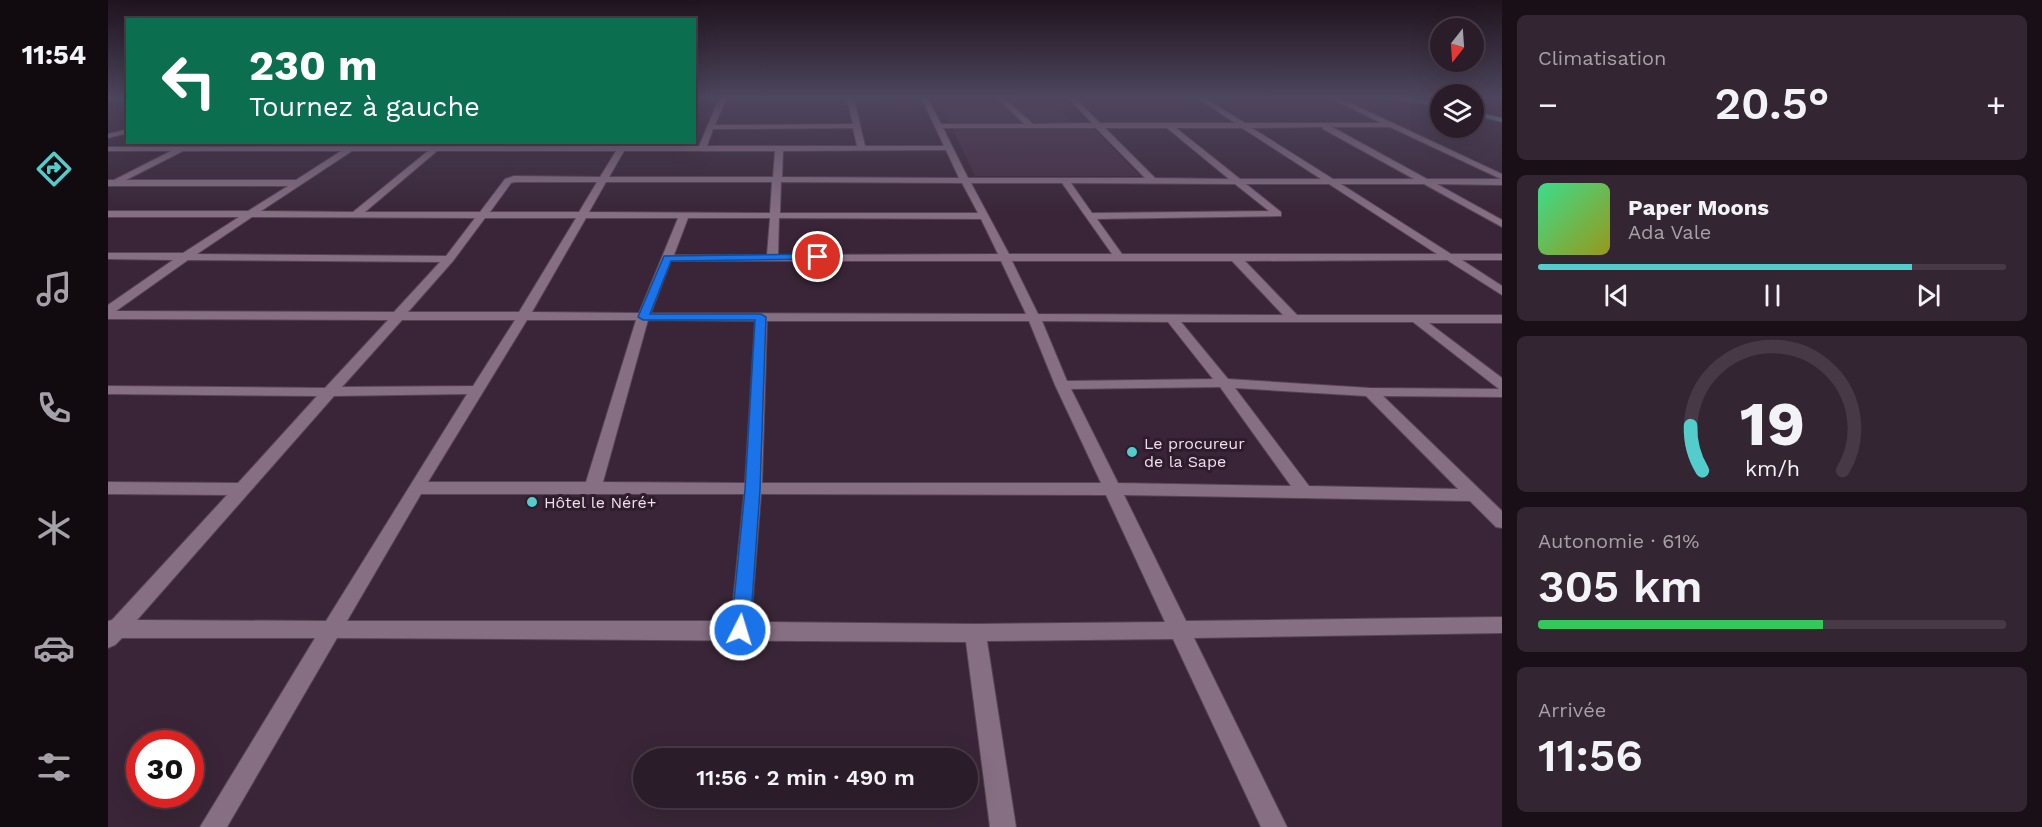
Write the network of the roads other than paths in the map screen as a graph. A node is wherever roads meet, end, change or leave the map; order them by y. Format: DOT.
graph roads {
  1 [pos="707,136"];
  2 [pos="859,136"];
  3 [pos="943,136"];
  4 [pos="1108,136"];
  5 [pos="1181,136"];
  6 [pos="1260,136"];
  7 [pos="1341,136"];
  8 [pos="1412,136"];
  9 [pos="272,144"];
  10 [pos="356,144"];
  11 [pos="623,145"];
  12 [pos="545,146"];
  13 [pos="702,148"];
  14 [pos="779,148"];
  15 [pos="862,148"];
  16 [pos="949,148"];
  17 [pos="108,149"];
  18 [pos="182,149"];
  19 [pos="264,149"];
  20 [pos="435,149"];
  21 [pos="349,150"];
  22 [pos="602,179"];
  23 [pos="777,179"];
  24 [pos="1063,179"];
  25 [pos="964,180"];
  26 [pos="1152,180"];
  27 [pos="1234,180"];
  28 [pos="1330,180"];
  29 [pos="1502,180"];
  30 [pos="1424,182"];
  31 [pos="297,183"];
  32 [pos="110,184"];
  33 [pos="108,214"];
  34 [pos="250,214"];
  35 [pos="355,214"];
  36 [pos="483,215"];
  37 [pos="584,215"];
  38 [pos="684,216"];
  39 [pos="774,216"];
  40 [pos="985,216"];
  41 [pos="1089,216"];
  42 [pos="1502,224"];
  43 [pos="108,256"];
  44 [pos="186,256"];
  45 [pos="772,257"];
  46 [pos="1005,257"];
  47 [pos="1119,257"];
  48 [pos="1235,257"];
  49 [pos="1451,257"];
  50 [pos="1502,257"];
  51 [pos="668,258"];
  52 [pos="449,259"];
  53 [pos="1502,291"];
  54 [pos="108,310"];
  55 [pos="108,315"];
  56 [pos="398,315"];
  57 [pos="524,315"];
  58 [pos="643,317"];
  59 [pos="761,317"];
  60 [pos="1034,318"];
  61 [pos="1172,319"];
  62 [pos="1294,319"];
  63 [pos="1416,319"];
  64 [pos="1502,319"];
  65 [pos="1224,383"];
  66 [pos="1062,385"];
  67 [pos="1502,385"];
  68 [pos="108,390"];
  69 [pos="477,390"];
  70 [pos="329,392"];
  71 [pos="1370,392"];
  72 [pos="1502,393"];
  73 [pos="108,488"];
  74 [pos="416,488"];
  75 [pos="593,488"];
  76 [pos="243,489"];
  77 [pos="1112,489"];
  78 [pos="753,490"];
  79 [pos="1303,490"];
  80 [pos="1474,495"];
  81 [pos="1502,522"];
  82 [pos="1502,625"];
  83 [pos="740,630"];
  84 [pos="1180,630"];
  85 [pos="329,631"];
  86 [pos="111,632"];
  87 [pos="975,633"];
  88 [pos="213,827"];
  89 [pos="1003,827"];
  90 [pos="1274,827"];
  1 -- 13 [label="street"];
  2 -- 15 [label="street"];
  3 -- 16 [label="street"];
  4 -- 26 [label="street"];
  5 -- 27 [label="street"];
  6 -- 28 [label="street"];
  7 -- 30 [label="street"];
  8 -- 29 [label="street"];
  9 -- 19 [label="street"];
  10 -- 21 [label="street"];
  11 -- 12 [label="street"];
  11 -- 13 [label="street"];
  11 -- 22 [label="street"];
  12 -- 20 [label="street"];
  13 -- 14 [label="street"];
  14 -- 15 [label="street"];
  14 -- 23 [label="street"];
  15 -- 16 [label="street"];
  16 -- 25 [label="street"];
  17 -- 18 [label="street"];
  18 -- 19 [label="street"];
  18 -- 32 [label="street"];
  19 -- 21 [label="street"];
  20 -- 21 [label="street"];
  20 -- 35 [label="street"];
  21 -- 31 [label="street"];
  22 -- 23 [label="street"];
  22 -- 36 [label="street"];
  22 -- 37 [label="street"];
  23 -- 25 [label="street"];
  23 -- 39 [label="street"];
  24 -- 25 [label="street"];
  24 -- 26 [label="street"];
  24 -- 41 [label="street"];
  25 -- 40 [label="street"];
  26 -- 27 [label="street"];
  27 -- 28 [label="street"];
  27 -- 41 [label="street"];
  28 -- 30 [label="street"];
  28 -- 49 [label="street"];
  29 -- 30 [label="street"];
  30 -- 42 [label="street"];
  31 -- 32 [label="street"];
  31 -- 34 [label="street"];
  33 -- 34 [label="street"];
  34 -- 35 [label="street"];
  34 -- 44 [label="street"];
  35 -- 36 [label="street"];
  36 -- 37 [label="street"];
  36 -- 52 [label="street"];
  37 -- 38 [label="street"];
  37 -- 57 [label="street"];
  38 -- 39 [label="street"];
  38 -- 51 [label="street"];
  39 -- 40 [label="street"];
  39 -- 45 [label="street"];
  40 -- 46 [label="street"];
  41 -- 47 [label="street"];
  43 -- 44 [label="street"];
  44 -- 52 [label="street"];
  44 -- 54 [label="street"];
  45 -- 46 [label="street"];
  45 -- 51 [label="street"];
  46 -- 47 [label="street"];
  46 -- 60 [label="street"];
  47 -- 48 [label="street"];
  48 -- 49 [label="street"];
  48 -- 62 [label="street"];
  49 -- 50 [label="street"];
  49 -- 53 [label="street"];
  51 -- 58 [label="street"];
  52 -- 56 [label="street"];
  55 -- 56 [label="street"];
  56 -- 57 [label="street"];
  56 -- 70 [label="street"];
  57 -- 58 [label="street"];
  57 -- 69 [label="street"];
  58 -- 59 [label="street"];
  58 -- 75 [label="street"];
  59 -- 60 [label="street"];
  59 -- 78 [label="street"];
  60 -- 61 [label="street"];
  60 -- 66 [label="street"];
  61 -- 62 [label="street"];
  61 -- 65 [label="street"];
  62 -- 63 [label="street"];
  63 -- 64 [label="street"];
  63 -- 67 [label="street"];
  65 -- 66 [label="street"];
  65 -- 71 [label="street"];
  65 -- 79 [label="street"];
  66 -- 77 [label="street"];
  68 -- 70 [label="street"];
  69 -- 70 [label="street"];
  69 -- 74 [label="street"];
  70 -- 76 [label="street"];
  71 -- 72 [label="street"];
  71 -- 80 [label="street"];
  73 -- 76 [label="street"];
  74 -- 75 [label="street"];
  74 -- 85 [label="street"];
  75 -- 78 [label="street"];
  76 -- 86 [label="street"];
  77 -- 78 [label="street"];
  77 -- 79 [label="street"];
  77 -- 84 [label="street"];
  78 -- 83 [label="street"];
  79 -- 80 [label="street"];
  80 -- 81 [label="street"];
  82 -- 84 [label="street"];
  83 -- 85 [label="street"];
  83 -- 87 [label="street"];
  84 -- 87 [label="street"];
  84 -- 90 [label="street"];
  85 -- 86 [label="street"];
  85 -- 88 [label="street"];
  87 -- 89 [label="street"];
}
